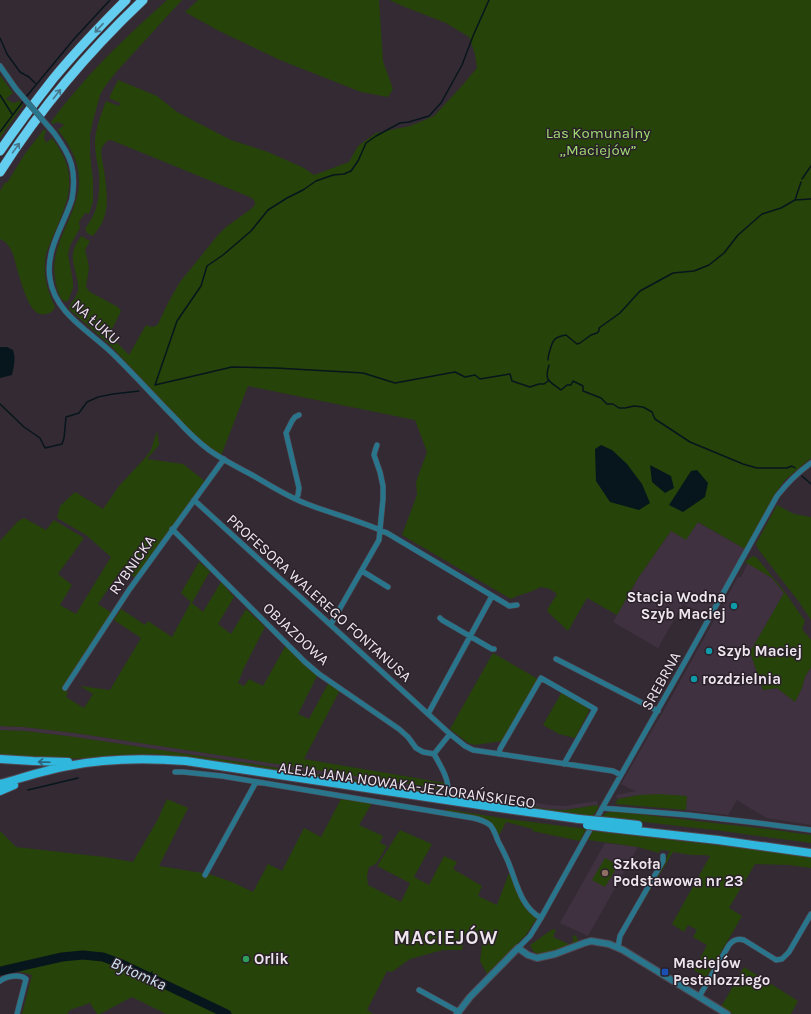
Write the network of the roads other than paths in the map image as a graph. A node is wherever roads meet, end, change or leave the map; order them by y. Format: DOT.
graph roads {
  1 [pos="126,0"];
  2 [pos="143,0"];
  3 [pos="0,66"];
  4 [pos="0,151"];
  5 [pos="0,172"];
  6 [pos="299,415"];
  7 [pos="377,445"];
  8 [pos="224,459"];
  9 [pos="811,463"];
  10 [pos="296,499"];
  11 [pos="194,500"];
  12 [pos="172,529"];
  13 [pos="380,530"];
  14 [pos="362,571"];
  15 [pos="388,587"];
  16 [pos="492,596"];
  17 [pos="517,605"];
  18 [pos="440,618"];
  19 [pos="331,624"];
  20 [pos="470,636"];
  21 [pos="494,649"];
  22 [pos="556,658"];
  23 [pos="65,688"];
  24 [pos="658,711"];
  25 [pos="428,714"];
  26 [pos="450,734"];
  27 [pos="434,754"];
  28 [pos="498,754"];
  29 [pos="0,759"];
  30 [pos="97,761"];
  31 [pos="564,764"];
  32 [pos="175,772"];
  33 [pos="621,775"];
  34 [pos="256,782"];
  35 [pos="0,784"];
  36 [pos="0,790"];
  37 [pos="448,790"];
  38 [pos="602,808"];
  39 [pos="579,821"];
  40 [pos="611,825"];
  41 [pos="811,830"];
  42 [pos="811,848"];
  43 [pos="811,853"];
  44 [pos="663,856"];
  45 [pos="205,875"];
  46 [pos="811,914"];
  47 [pos="541,918"];
  48 [pos="620,936"];
  49 [pos="609,944"];
  50 [pos="618,947"];
  51 [pos="518,948"];
  52 [pos="0,981"];
  53 [pos="419,990"];
  54 [pos="699,997"];
  55 [pos="458,1013"];
  56 [pos="17,1014"];
  57 [pos="727,1014"];
  1 -- 4 [label="highway, one-way"];
  5 -- 2 [label="highway, one-way"];
  3 -- 8 [label="street, NA ŁUKU, bridge"];
  6 -- 10 [label="street"];
  7 -- 13 [label="street"];
  8 -- 10 [label="street, NA ŁUKU"];
  8 -- 11 [label="street, RYBNICKA"];
  9 -- 24 [label="street, SREBRNA"];
  10 -- 13 [label="street, NA ŁUKU"];
  11 -- 12 [label="street, RYBNICKA"];
  11 -- 19 [label="street, PROFESORA WALEREGO FONTANUSA"];
  12 -- 23 [label="street, RYBNICKA"];
  12 -- 27 [label="street, OBJAZDOWA"];
  13 -- 14 [label="street"];
  13 -- 16 [label="street, NA ŁUKU"];
  14 -- 15 [label="street"];
  14 -- 19 [label="street"];
  16 -- 17 [label="street, NA ŁUKU"];
  16 -- 20 [label="street"];
  18 -- 20 [label="street"];
  19 -- 25 [label="street, PROFESORA WALEREGO FONTANUSA"];
  20 -- 21 [label="street"];
  20 -- 25 [label="street"];
  22 -- 24 [label="street"];
  24 -- 33 [label="street, SREBRNA"];
  25 -- 26 [label="street, PROFESORA WALEREGO FONTANUSA"];
  26 -- 27 [label="street"];
  26 -- 28 [label="street, PROFESORA WALEREGO FONTANUSA"];
  27 -- 37 [label="street"];
  28 -- 31 [label="street, PROFESORA WALEREGO FONTANUSA"];
  28 -- 31 [label="street"];
  30 -- 29 [label="main road, one-way"];
  30 -- 35 [label="main road, ALEJA JANA NOWAKA-JEZIORAŃSKIEGO"];
  30 -- 39 [label="main road, ALEJA JANA NOWAKA-JEZIORAŃSKIEGO"];
  31 -- 33 [label="street, PROFESORA WALEREGO FONTANUSA"];
  32 -- 34 [label="street"];
  33 -- 38 [label="street, SREBRNA"];
  34 -- 45 [label="street"];
  34 -- 47 [label="street"];
  36 -- 39 [label="main road, ALEJA JANA NOWAKA-JEZIORAŃSKIEGO"];
  38 -- 41 [label="street"];
  38 -- 47 [label="street, SREBRNA"];
  39 -- 40 [label="main road, ALEJA JANA NOWAKA-JEZIORAŃSKIEGO, bridge"];
  40 -- 42 [label="main road, ALEJA JANA NOWAKA-JEZIORAŃSKIEGO"];
  40 -- 43 [label="main road, ALEJA JANA NOWAKA-JEZIORAŃSKIEGO"];
  44 -- 48 [label="street"];
  46 -- 54 [label="street"];
  47 -- 51 [label="street, SREBRNA"];
  48 -- 49 [label="street"];
  48 -- 50 [label="street"];
  49 -- 50 [label="street"];
  49 -- 51 [label="street"];
  50 -- 54 [label="street"];
  51 -- 55 [label="street"];
  52 -- 56 [label="street"];
  53 -- 55 [label="street"];
  54 -- 57 [label="street"];
}
